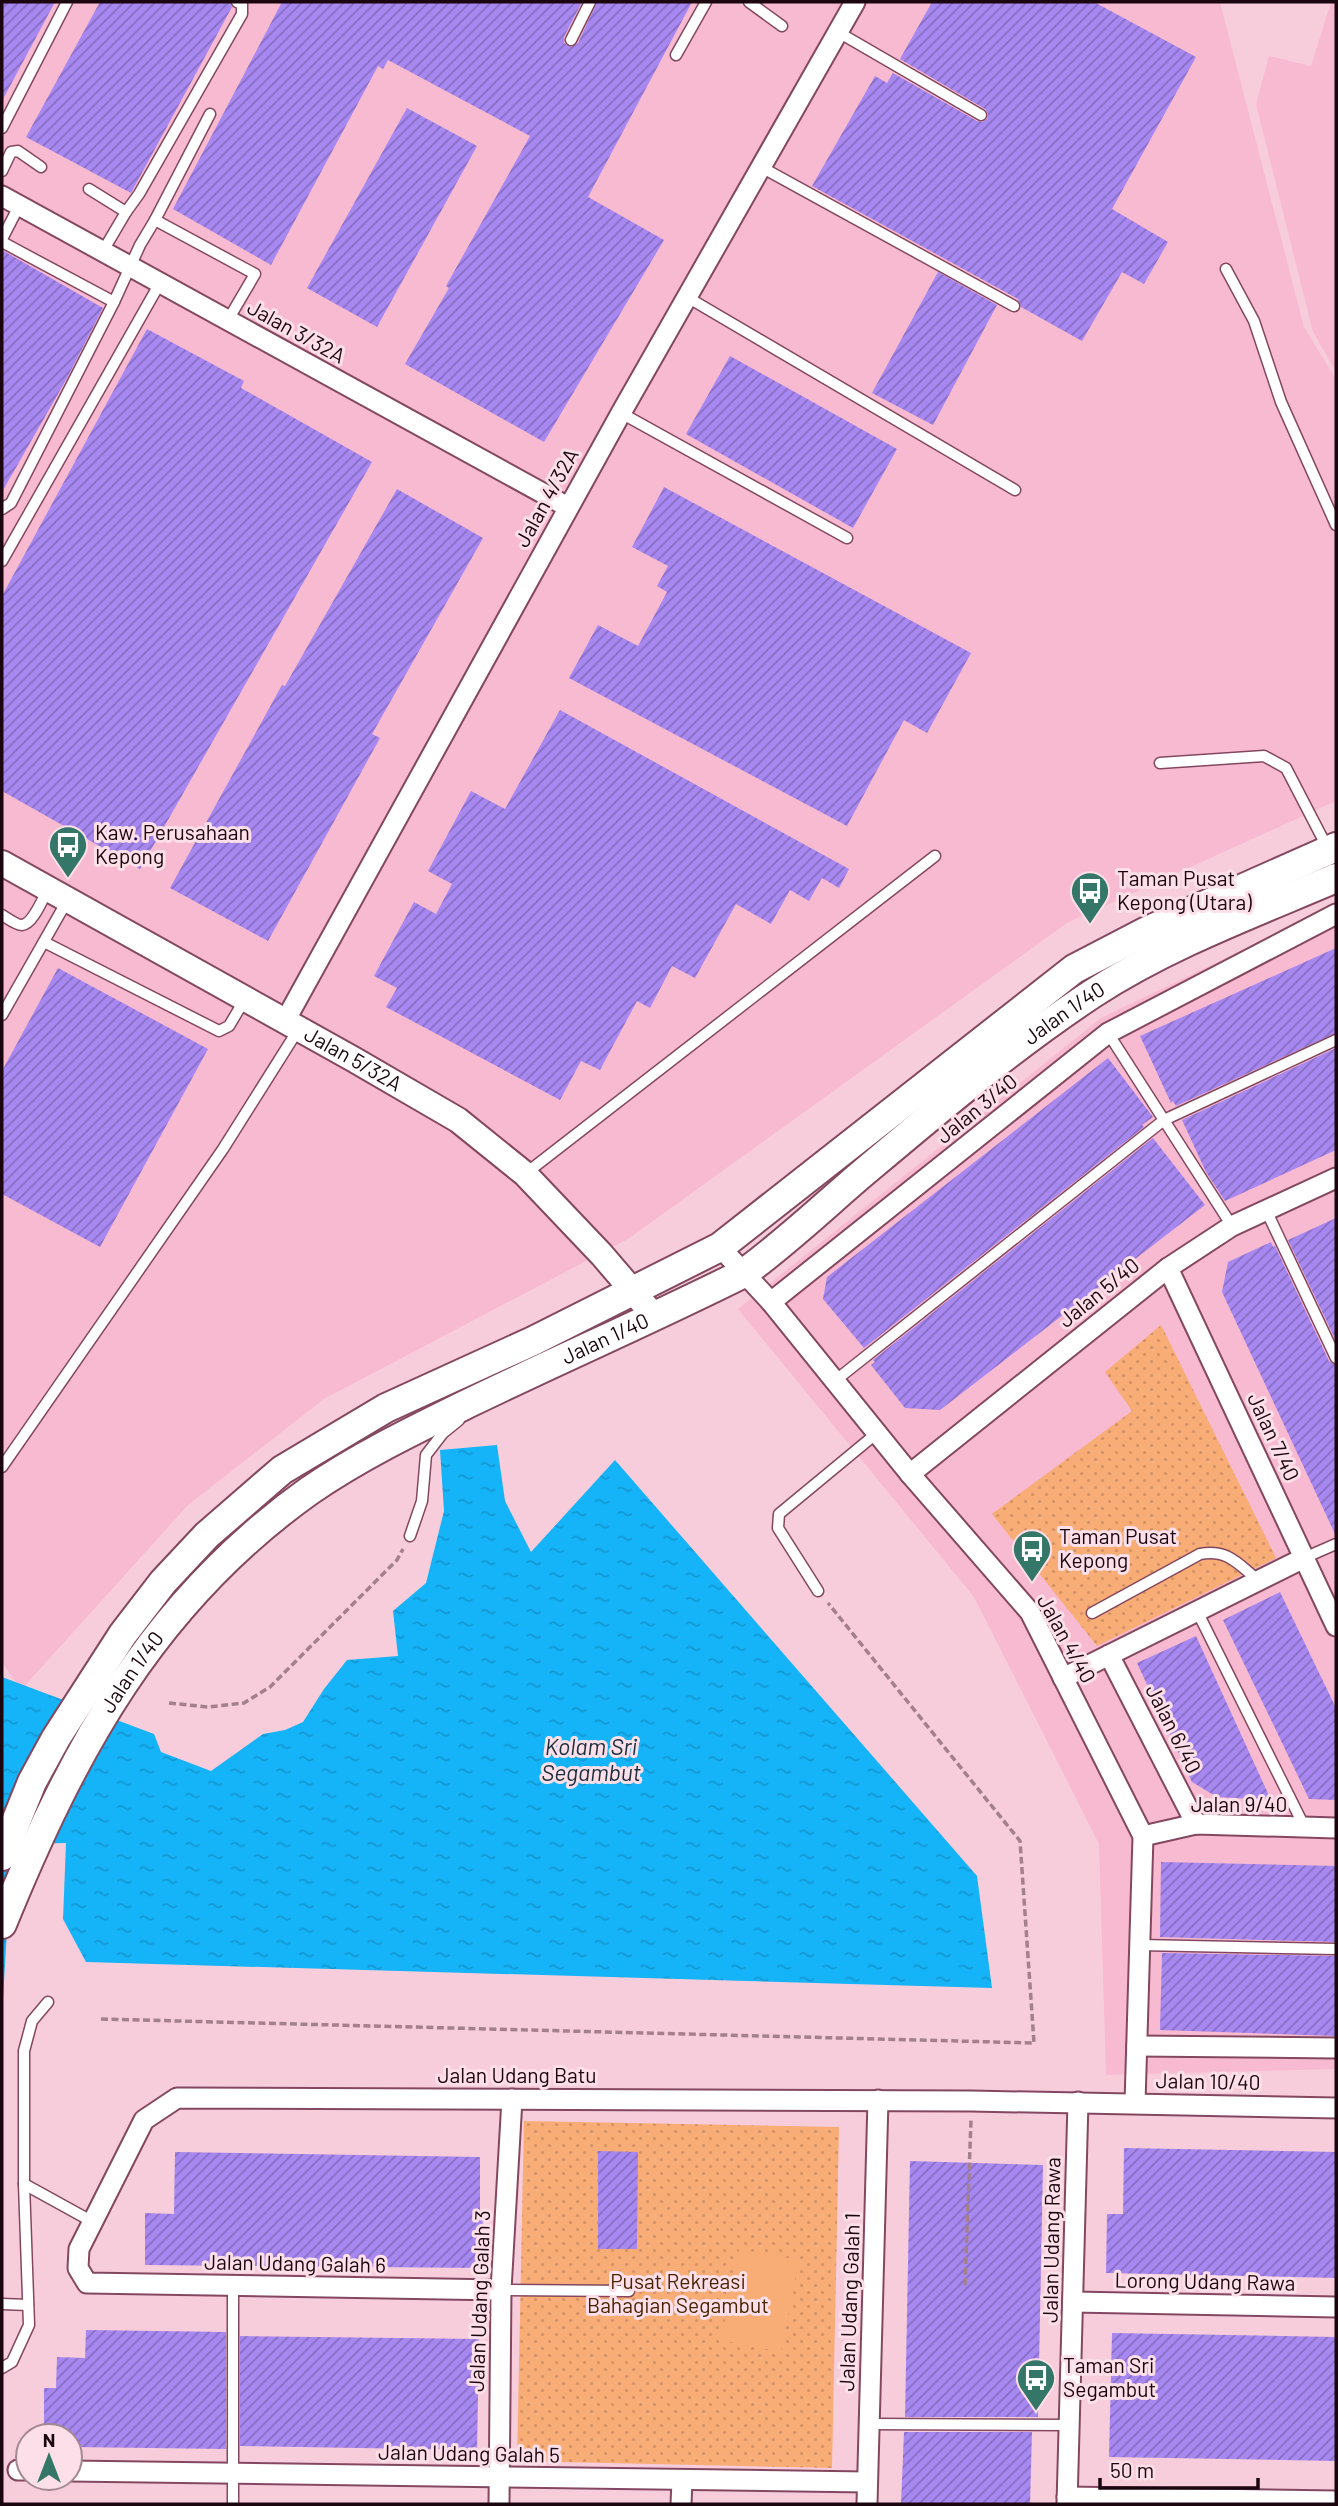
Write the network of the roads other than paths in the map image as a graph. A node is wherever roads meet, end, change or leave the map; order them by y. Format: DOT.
graph roads {
  1 [pos="67,2"];
  2 [pos="237,2"];
  3 [pos="590,2"];
  4 [pos="706,2"];
  5 [pos="753,3"];
  6 [pos="853,3"];
  7 [pos="782,26"];
  8 [pos="838,32"];
  9 [pos="571,40"];
  10 [pos="676,55"];
  11 [pos="210,114"];
  12 [pos="981,115"];
  13 [pos="2,128"];
  14 [pos="41,167"];
  15 [pos="761,167"];
  16 [pos="2,171"];
  17 [pos="89,189"];
  18 [pos="2,196"];
  19 [pos="19,206"];
  20 [pos="126,212"];
  21 [pos="155,220"];
  22 [pos="2,241"];
  23 [pos="103,251"];
  24 [pos="130,266"];
  25 [pos="1226,269"];
  26 [pos="160,283"];
  27 [pos="687,297"];
  28 [pos="114,302"];
  29 [pos="1014,306"];
  30 [pos="228,320"];
  31 [pos="621,413"];
  32 [pos="1015,490"];
  33 [pos="568,507"];
  34 [pos="2,509"];
  35 [pos="1336,525"];
  36 [pos="847,538"];
  37 [pos="2,561"];
  38 [pos="1160,763"];
  39 [pos="1333,849"];
  40 [pos="935,856"];
  41 [pos="2,863"];
  42 [pos="1336,878"];
  43 [pos="58,895"];
  44 [pos="1336,914"];
  45 [pos="2,915"];
  46 [pos="44,942"];
  47 [pos="246,999"];
  48 [pos="2,1015"];
  49 [pos="292,1025"];
  50 [pos="1108,1033"];
  51 [pos="1336,1040"];
  52 [pos="1164,1120"];
  53 [pos="525,1174"];
  54 [pos="1336,1178"];
  55 [pos="1265,1209"];
  56 [pos="1232,1226"];
  57 [pos="720,1248"];
  58 [pos="1168,1268"];
  59 [pos="744,1273"];
  60 [pos="635,1292"];
  61 [pos="771,1302"];
  62 [pos="655,1317"];
  63 [pos="1336,1357"];
  64 [pos="836,1380"];
  65 [pos="498,1390"];
  66 [pos="878,1432"];
  67 [pos="2,1467"];
  68 [pos="909,1474"];
  69 [pos="410,1536"];
  70 [pos="1336,1544"];
  71 [pos="1304,1558"];
  72 [pos="1258,1580"];
  73 [pos="818,1591"];
  74 [pos="1197,1610"];
  75 [pos="1092,1613"];
  76 [pos="1336,1626"];
  77 [pos="135,1642"];
  78 [pos="1109,1655"];
  79 [pos="1063,1678"];
  80 [pos="1196,1824"];
  81 [pos="1305,1828"];
  82 [pos="1336,1828"];
  83 [pos="1143,1836"];
  84 [pos="2,1856"];
  85 [pos="2,1924"];
  86 [pos="1140,1945"];
  87 [pos="1336,1949"];
  88 [pos="48,2002"];
  89 [pos="1137,2046"];
  90 [pos="1336,2048"];
  91 [pos="512,2099"];
  92 [pos="878,2100"];
  93 [pos="1078,2102"];
  94 [pos="1135,2104"];
  95 [pos="1336,2108"];
  96 [pos="24,2184"];
  97 [pos="93,2222"];
  98 [pos="87,2283"];
  99 [pos="233,2285"];
  100 [pos="501,2290"];
  101 [pos="629,2291"];
  102 [pos="1073,2302"];
  103 [pos="2,2304"];
  104 [pos="28,2305"];
  105 [pos="1336,2307"];
  106 [pos="2,2368"];
  107 [pos="869,2424"];
  108 [pos="1069,2426"];
  109 [pos="84,2471"];
  110 [pos="233,2474"];
  111 [pos="499,2477"];
  112 [pos="682,2481"];
  113 [pos="867,2482"];
  114 [pos="1067,2501"];
  115 [pos="1110,2501"];
  116 [pos="1201,2502"];
  117 [pos="1325,2502"];
  118 [pos="233,2504"];
  119 [pos="499,2504"];
  120 [pos="681,2504"];
  121 [pos="867,2504"];
  1 -- 13 [label="lane"];
  2 -- 20 [label="lane"];
  3 -- 9 [label="lane"];
  4 -- 10 [label="lane"];
  5 -- 7 [label="lane"];
  6 -- 8 [label="street, Jalan 4/32A"];
  8 -- 12 [label="lane"];
  8 -- 15 [label="street, Jalan 4/32A"];
  11 -- 21 [label="lane"];
  14 -- 16 [label="lane"];
  15 -- 27 [label="street, Jalan 4/32A"];
  15 -- 29 [label="lane"];
  17 -- 20 [label="lane"];
  18 -- 19 [label="street, Jalan 3/32A"];
  19 -- 22 [label="lane"];
  19 -- 23 [label="street, Jalan 3/32A"];
  20 -- 23 [label="lane"];
  21 -- 24 [label="lane"];
  21 -- 30 [label="lane"];
  22 -- 28 [label="lane"];
  23 -- 24 [label="street, Jalan 3/32A"];
  24 -- 26 [label="street, Jalan 3/32A"];
  24 -- 28 [label="lane"];
  25 -- 35 [label="lane"];
  26 -- 30 [label="street, Jalan 3/32A"];
  26 -- 37 [label="lane"];
  27 -- 31 [label="street, Jalan 4/32A"];
  27 -- 32 [label="lane"];
  28 -- 34 [label="lane"];
  30 -- 33 [label="street, Jalan 3/32A"];
  31 -- 33 [label="street, Jalan 4/32A"];
  31 -- 36 [label="lane"];
  33 -- 49 [label="street, Jalan 4/32A"];
  38 -- 39 [label="lane"];
  39 -- 57 [label="main road, Jalan 1/40"];
  40 -- 53 [label="lane"];
  41 -- 43 [label="street, Jalan 5/32A"];
  42 -- 59 [label="main road, Jalan 1/40"];
  43 -- 45 [label="lane"];
  43 -- 46 [label="lane"];
  43 -- 47 [label="street, Jalan 5/32A"];
  44 -- 50 [label="street, Jalan 3/40"];
  46 -- 47 [label="lane"];
  46 -- 48 [label="lane"];
  47 -- 49 [label="street, Jalan 5/32A"];
  49 -- 53 [label="street, Jalan 5/32A"];
  49 -- 67 [label="lane"];
  50 -- 52 [label="lane"];
  50 -- 61 [label="street, Jalan 3/40"];
  51 -- 52 [label="lane"];
  52 -- 56 [label="lane"];
  52 -- 64 [label="lane"];
  53 -- 60 [label="street, Jalan 5/32A"];
  54 -- 55 [label="street, Jalan 5/40"];
  55 -- 56 [label="street, Jalan 5/40"];
  55 -- 63 [label="lane"];
  56 -- 58 [label="street, Jalan 5/40"];
  57 -- 59 [label="street, Jalan 4/40"];
  57 -- 60 [label="main road, Jalan 1/40"];
  58 -- 68 [label="street, Jalan 5/40"];
  58 -- 71 [label="street, Jalan 7/40"];
  59 -- 61 [label="street, Jalan 4/40"];
  59 -- 62 [label="main road, Jalan 1/40"];
  60 -- 62 [label="street, Jalan 5/32A"];
  60 -- 77 [label="main road, Jalan 1/40"];
  61 -- 64 [label="street, Jalan 4/40"];
  62 -- 65 [label="main road, Jalan 1/40"];
  64 -- 66 [label="street, Jalan 4/40"];
  65 -- 69 [label="lane"];
  65 -- 77 [label="main road, Jalan 1/40"];
  66 -- 68 [label="street, Jalan 4/40"];
  66 -- 73 [label="lane"];
  68 -- 79 [label="street, Jalan 4/40"];
  70 -- 71 [label="lane"];
  71 -- 72 [label="street"];
  71 -- 76 [label="street, Jalan 7/40"];
  72 -- 74 [label="street"];
  72 -- 75 [label="lane"];
  74 -- 78 [label="street"];
  74 -- 81 [label="lane"];
  77 -- 84 [label="main road, Jalan 1/40"];
  77 -- 85 [label="main road, Jalan 1/40"];
  78 -- 79 [label="street"];
  78 -- 80 [label="street, Jalan 6/40"];
  79 -- 83 [label="street, Jalan 4/40"];
  80 -- 81 [label="street, Jalan 9/40"];
  80 -- 83 [label="street, Jalan 9/40"];
  81 -- 82 [label="street, Jalan 9/40"];
  83 -- 86 [label="street, Jalan 4/40"];
  86 -- 87 [label="lane"];
  86 -- 89 [label="street, Jalan 4/40"];
  88 -- 96 [label="lane"];
  89 -- 90 [label="street, Jalan 10/40"];
  89 -- 94 [label="street, Jalan 4/40"];
  91 -- 92 [label="street, Jalan Udang Batu"];
  91 -- 97 [label="street, Jalan Udang Batu"];
  91 -- 100 [label="street, Jalan Udang Galah 3"];
  92 -- 93 [label="street, Jalan Udang Batu"];
  92 -- 107 [label="street, Jalan Udang Galah 1"];
  93 -- 94 [label="street, Jalan 10/40"];
  93 -- 102 [label="street, Jalan Udang Rawa"];
  94 -- 95 [label="street, Jalan 10/40"];
  96 -- 97 [label="lane"];
  96 -- 104 [label="lane"];
  97 -- 98 [label="street, Jalan Udang Batu"];
  98 -- 99 [label="street, Jalan Udang Galah 6"];
  99 -- 100 [label="street, Jalan Udang Galah 6"];
  99 -- 110 [label="lane"];
  100 -- 101 [label="lane"];
  100 -- 111 [label="street, Jalan Udang Galah 3"];
  102 -- 105 [label="street, Lorong Udang Rawa"];
  102 -- 108 [label="street, Jalan Udang Rawa"];
  103 -- 104 [label="lane"];
  104 -- 106 [label="lane"];
  107 -- 108 [label="lane"];
  107 -- 113 [label="street, Jalan Udang Galah 1"];
  108 -- 114 [label="street, Jalan Udang Rawa"];
  109 -- 110 [label="street, Jalan Udang Galah 5"];
  110 -- 111 [label="street, Jalan Udang Galah 5"];
  110 -- 118 [label="lane"];
  111 -- 112 [label="street, Jalan Udang Galah 5"];
  111 -- 119 [label="street, Jalan Udang Galah 3"];
  112 -- 113 [label="street, Jalan Udang Galah 5"];
  112 -- 120 [label="street"];
  113 -- 121 [label="street, Jalan Udang Galah 1"];
  114 -- 115 [label="street"];
  115 -- 116 [label="street"];
  116 -- 117 [label="street"];
}
